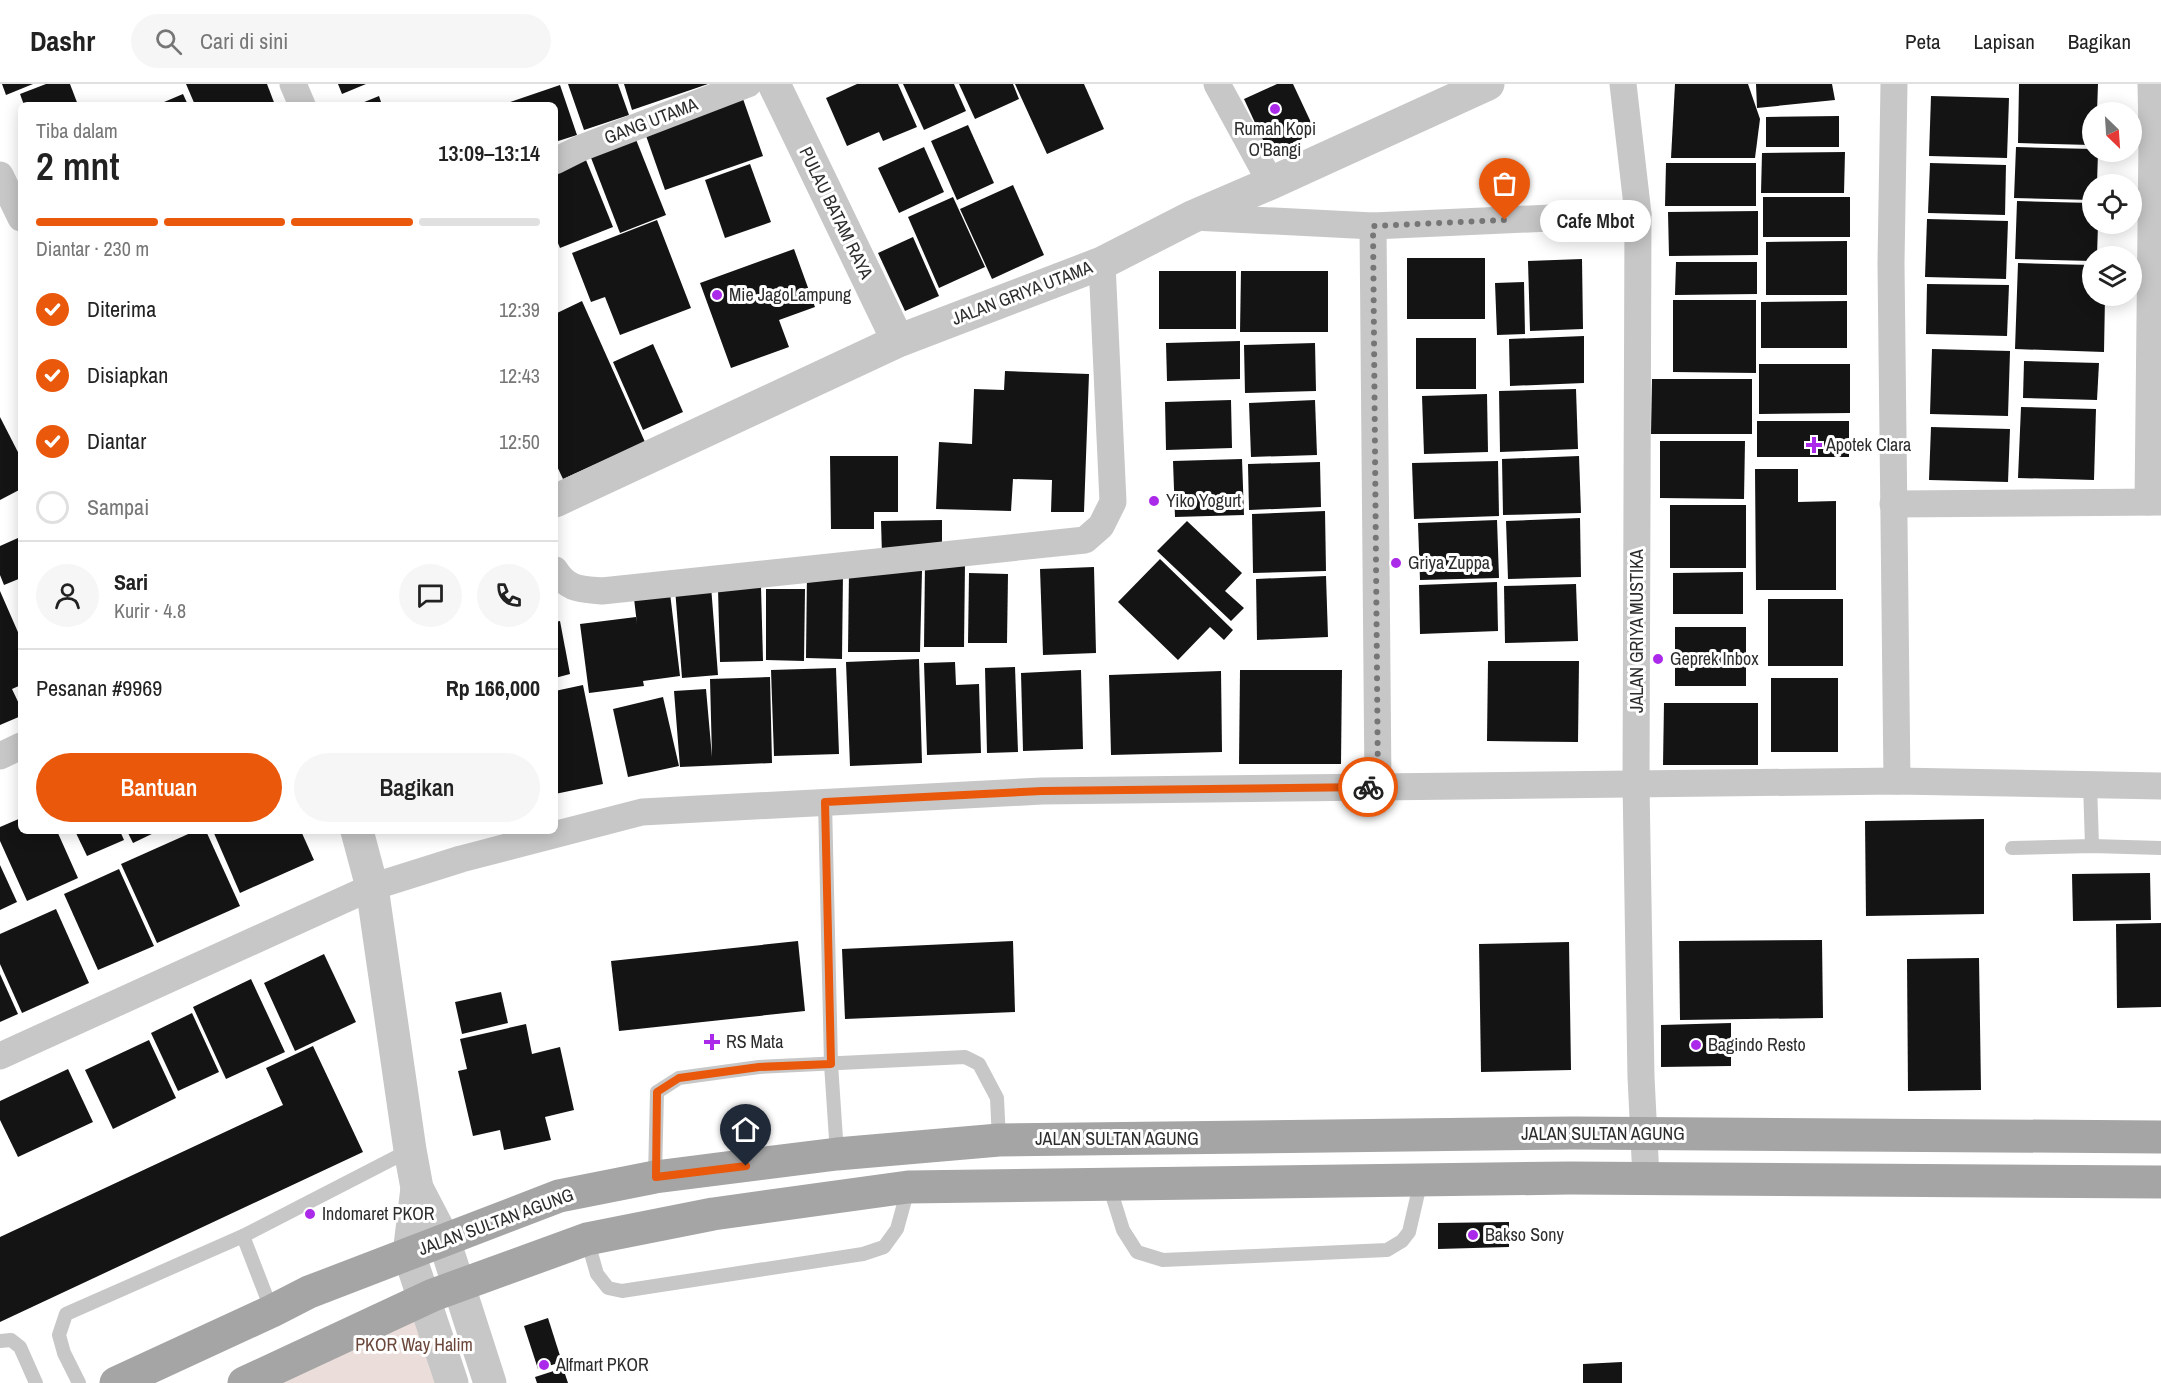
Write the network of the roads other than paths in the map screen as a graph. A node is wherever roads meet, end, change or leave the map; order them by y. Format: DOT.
graph roads {
  1 [pos="293,84"];
  2 [pos="748,84"];
  3 [pos="774,84"];
  4 [pos="1217,84"];
  5 [pos="1488,84"];
  6 [pos="1623,84"];
  7 [pos="1894,84"];
  8 [pos="2151,84"];
  9 [pos="301,102"];
  10 [pos="558,160"];
  11 [pos="0,175"];
  12 [pos="1271,183"];
  13 [pos="18,212"];
  14 [pos="1638,214"];
  15 [pos="1192,217"];
  16 [pos="1373,226"];
  17 [pos="1102,262"];
  18 [pos="898,341"];
  19 [pos="558,500"];
  20 [pos="2154,502"];
  21 [pos="1893,504"];
  22 [pos="558,575"];
  23 [pos="18,747"];
  24 [pos="0,756"];
  25 [pos="1897,782"];
  26 [pos="1636,784"];
  27 [pos="2090,784"];
  28 [pos="2161,786"];
  29 [pos="1378,787"];
  30 [pos="825,802"];
  31 [pos="358,834"];
  32 [pos="557,834"];
  33 [pos="558,834"];
  34 [pos="2092,846"];
  35 [pos="2012,848"];
  36 [pos="2161,848"];
  37 [pos="372,887"];
  38 [pos="0,1056"];
  39 [pos="831,1064"];
  40 [pos="1645,1134"];
  41 [pos="2161,1137"];
  42 [pos="999,1140"];
  43 [pos="410,1150"];
  44 [pos="837,1154"];
  45 [pos="656,1177"];
  46 [pos="1646,1179"];
  47 [pos="1421,1180"];
  48 [pos="2161,1182"];
  49 [pos="1109,1185"];
  50 [pos="908,1186"];
  51 [pos="417,1188"];
  52 [pos="243,1236"];
  53 [pos="587,1239"];
  54 [pos="444,1240"];
  55 [pos="409,1254"];
  56 [pos="459,1284"];
  57 [pos="425,1300"];
  58 [pos="272,1311"];
  59 [pos="0,1341"];
  60 [pos="36,1383"];
  61 [pos="79,1383"];
  62 [pos="116,1383"];
  63 [pos="244,1383"];
  64 [pos="452,1383"];
  65 [pos="490,1383"];
  1 -- 9 [label="street"];
  2 -- 10 [label="street, GANG UTAMA"];
  3 -- 18 [label="street, PULAU BATAM RAYA"];
  4 -- 12 [label="street"];
  5 -- 12 [label="street, JALAN GRIYA UTAMA"];
  6 -- 14 [label="street, JALAN GRIYA MUSTIKA"];
  7 -- 21 [label="street"];
  8 -- 20 [label="street"];
  11 -- 13 [label="street"];
  12 -- 15 [label="street, JALAN GRIYA UTAMA"];
  14 -- 16 [label="street"];
  14 -- 26 [label="street, JALAN GRIYA MUSTIKA"];
  15 -- 16 [label="street"];
  15 -- 17 [label="street, JALAN GRIYA UTAMA"];
  16 -- 29 [label="street"];
  17 -- 18 [label="street, JALAN GRIYA UTAMA"];
  17 -- 22 [label="street"];
  18 -- 19 [label="street, JALAN GRIYA UTAMA"];
  20 -- 21 [label="street"];
  21 -- 25 [label="street"];
  23 -- 24 [label="street"];
  25 -- 26 [label="street"];
  25 -- 27 [label="street"];
  26 -- 29 [label="street"];
  26 -- 40 [label="street, JALAN GRIYA MUSTIKA"];
  27 -- 28 [label="street"];
  27 -- 34 [label="lane"];
  29 -- 30 [label="street"];
  30 -- 33 [label="street"];
  30 -- 39 [label="lane"];
  31 -- 37 [label="street"];
  32 -- 37 [label="street"];
  34 -- 35 [label="lane"];
  34 -- 36 [label="lane"];
  37 -- 38 [label="street"];
  37 -- 43 [label="street"];
  39 -- 42 [label="lane"];
  39 -- 44 [label="lane"];
  39 -- 45 [label="lane"];
  40 -- 41 [label="main road, JALAN SULTAN AGUNG"];
  40 -- 42 [label="main road, JALAN SULTAN AGUNG"];
  40 -- 46 [label="street, JALAN GRIYA MUSTIKA"];
  42 -- 44 [label="main road, JALAN SULTAN AGUNG"];
  43 -- 51 [label="street"];
  43 -- 52 [label="lane"];
  44 -- 45 [label="main road, JALAN SULTAN AGUNG"];
  45 -- 54 [label="main road, JALAN SULTAN AGUNG"];
  46 -- 47 [label="main road"];
  46 -- 48 [label="main road"];
  47 -- 49 [label="main road"];
  47 -- 49 [label="lane"];
  49 -- 50 [label="main road"];
  50 -- 53 [label="main road"];
  50 -- 53 [label="lane"];
  51 -- 54 [label="street"];
  51 -- 55 [label="street"];
  52 -- 58 [label="lane"];
  52 -- 61 [label="lane"];
  53 -- 56 [label="main road"];
  54 -- 55 [label="main road, JALAN SULTAN AGUNG"];
  54 -- 56 [label="street"];
  55 -- 57 [label="street"];
  55 -- 58 [label="main road, JALAN SULTAN AGUNG"];
  56 -- 57 [label="main road"];
  56 -- 65 [label="street"];
  57 -- 63 [label="main road"];
  57 -- 64 [label="street"];
  58 -- 62 [label="main road, JALAN SULTAN AGUNG"];
  59 -- 60 [label="lane"];
}
